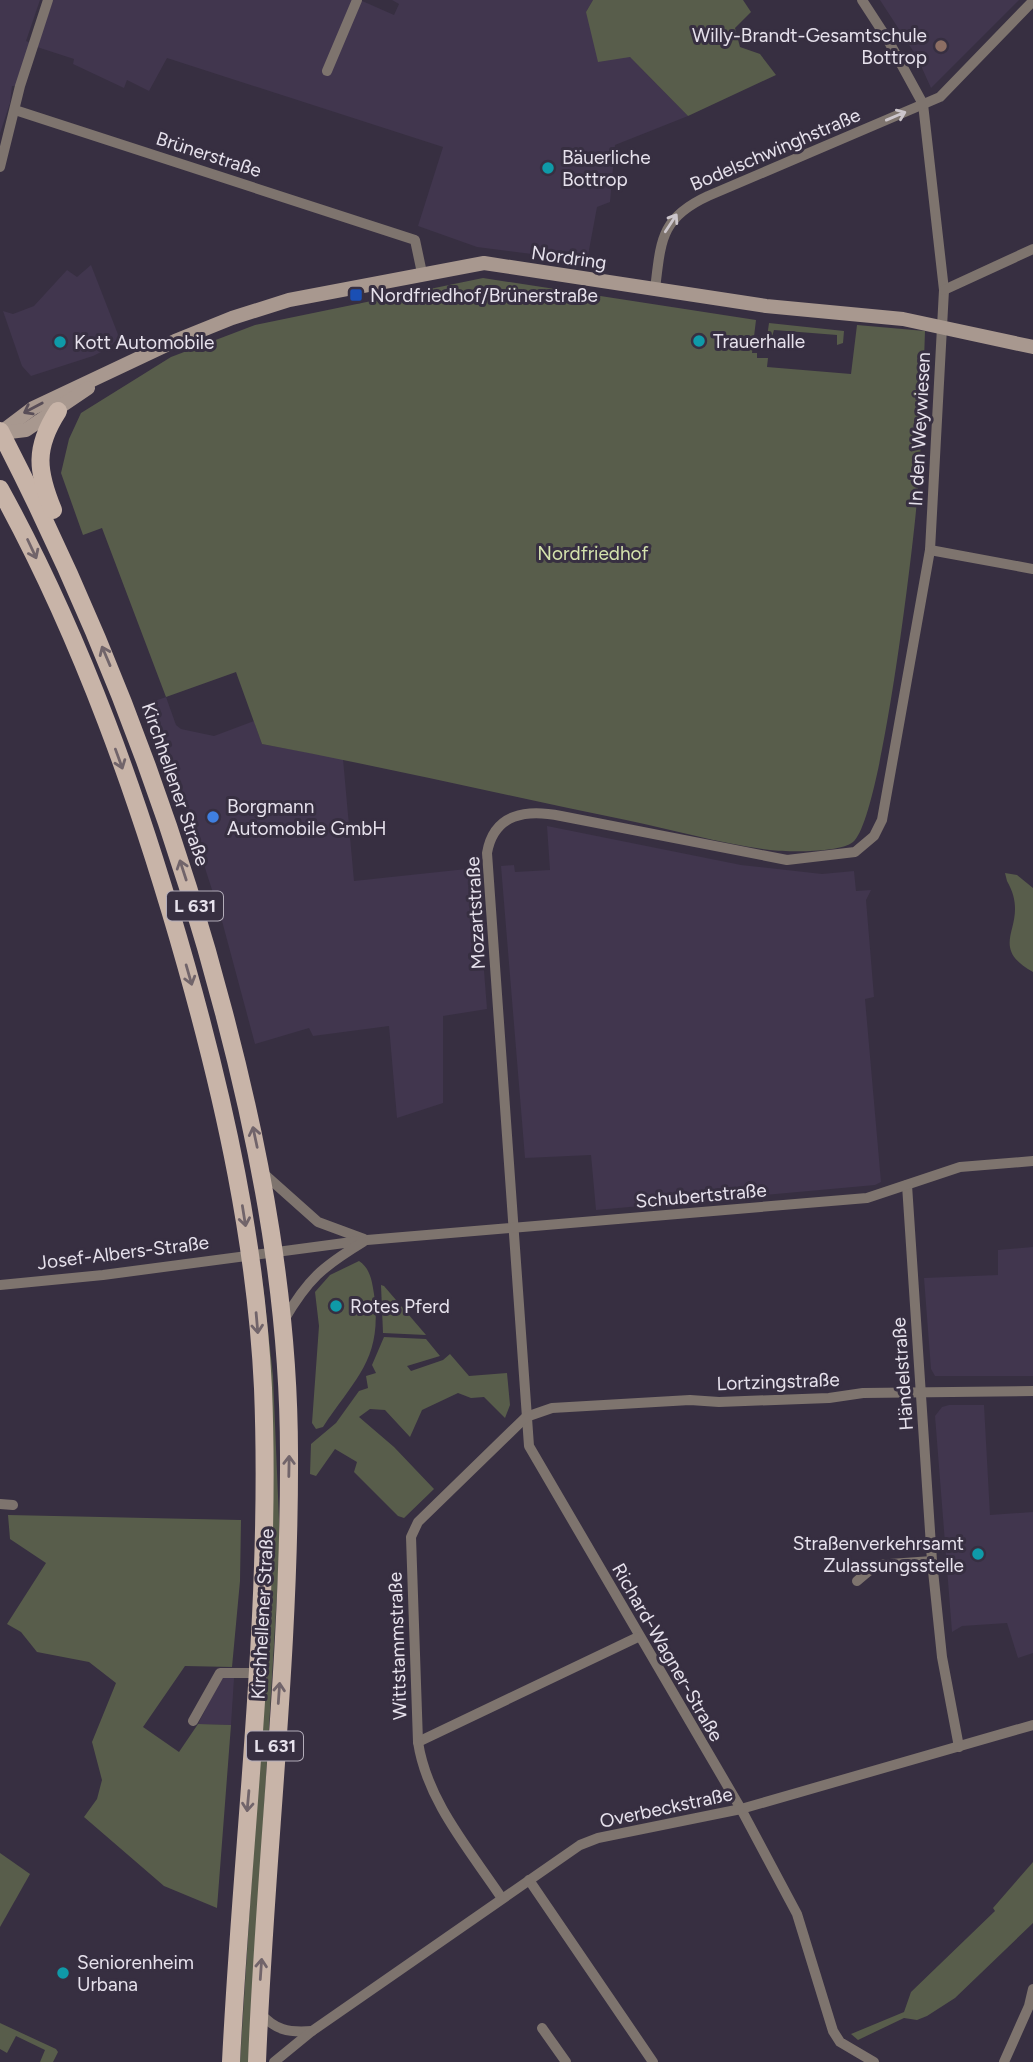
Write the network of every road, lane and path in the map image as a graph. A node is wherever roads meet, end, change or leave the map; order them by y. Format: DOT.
graph roads {
  1 [pos="48,0"];
  2 [pos="357,0"];
  3 [pos="862,0"];
  4 [pos="1033,1"];
  5 [pos="327,71"];
  6 [pos="923,104"];
  7 [pos="15,110"];
  8 [pos="0,167"];
  9 [pos="1033,249"];
  10 [pos="422,273"];
  11 [pos="655,289"];
  12 [pos="944,290"];
  13 [pos="942,325"];
  14 [pos="1033,346"];
  15 [pos="113,370"];
  16 [pos="58,411"];
  17 [pos="0,432"];
  18 [pos="0,489"];
  19 [pos="50,528"];
  20 [pos="930,550"];
  21 [pos="1033,569"];
  22 [pos="844,855"];
  23 [pos="1033,1161"];
  24 [pos="263,1173"];
  25 [pos="907,1185"];
  26 [pos="513,1228"];
  27 [pos="367,1240"];
  28 [pos="274,1253"];
  29 [pos="250,1255"];
  30 [pos="0,1284"];
  31 [pos="282,1322"];
  32 [pos="1033,1391"];
  33 [pos="921,1392"];
  34 [pos="526,1417"];
  35 [pos="0,1504"];
  36 [pos="13,1505"];
  37 [pos="932,1561"];
  38 [pos="858,1581"];
  39 [pos="638,1637"];
  40 [pos="256,1673"];
  41 [pos="193,1721"];
  42 [pos="1033,1725"];
  43 [pos="418,1742"];
  44 [pos="960,1747"];
  45 [pos="741,1809"];
  46 [pos="529,1880"];
  47 [pos="501,1897"];
  48 [pos="1033,1989"];
  49 [pos="259,2012"];
  50 [pos="542,2028"];
  51 [pos="312,2031"];
  52 [pos="232,2062"];
  53 [pos="257,2062"];
  54 [pos="274,2062"];
  55 [pos="566,2062"];
  56 [pos="653,2062"];
  57 [pos="874,2062"];
  58 [pos="1004,2062"];
  1 -- 7 [label="street"];
  2 -- 5 [label="street"];
  3 -- 6 [label="street, In den Weywiesen"];
  4 -- 6 [label="street, Bodelschwinghstraße"];
  11 -- 6 [label="street, Bodelschwinghstraße, one-way"];
  6 -- 12 [label="street, In den Weywiesen"];
  7 -- 8 [label="street"];
  7 -- 10 [label="street, Brünerstraße"];
  9 -- 12 [label="street"];
  10 -- 11 [label="street, Nordring"];
  10 -- 15 [label="street, Nordring"];
  11 -- 13 [label="street, Nordring"];
  12 -- 13 [label="street, In den Weywiesen"];
  13 -- 14 [label="street, Nordring"];
  13 -- 20 [label="street, In den Weywiesen"];
  15 -- 16 [label="street, Nordring"];
  15 -- 17 [label="street, Nordring, one-way"];
  16 -- 17 [label="street, Nordring"];
  16 -- 19 [label="main road"];
  17 -- 19 [label="main road, Kirchhellener Straße / L 631"];
  18 -- 29 [label="main road, Kirchhellener Straße / L 631, one-way"];
  24 -- 19 [label="main road, Kirchhellener Straße / L 631, one-way"];
  20 -- 21 [label="street"];
  20 -- 22 [label="street, In den Weywiesen"];
  22 -- 26 [label="street, Mozartstraße"];
  23 -- 25 [label="street, Schubertstraße"];
  24 -- 27 [label="street, Schubertstraße"];
  24 -- 28 [label="main road, Kirchhellener Straße / L 631"];
  25 -- 26 [label="street, Schubertstraße"];
  25 -- 33 [label="street, Händelstraße"];
  26 -- 27 [label="street, Schubertstraße"];
  26 -- 34 [label="street, Richard-Wagner-Straße"];
  27 -- 28 [label="street, Schubertstraße"];
  27 -- 31 [label="street, Schubertstraße"];
  28 -- 29 [label="street"];
  28 -- 31 [label="main road, Kirchhellener Straße / L 631"];
  29 -- 30 [label="street, Josef-Albers-Straße"];
  29 -- 40 [label="main road, Kirchhellener Straße / L 631, one-way"];
  49 -- 31 [label="main road, Kirchhellener Straße / L 631, one-way"];
  32 -- 33 [label="street, Lortzingstraße"];
  33 -- 34 [label="street, Lortzingstraße"];
  33 -- 37 [label="street, Händelstraße"];
  34 -- 39 [label="street, Richard-Wagner-Straße"];
  34 -- 43 [label="street, Wittstammstraße"];
  35 -- 36 [label="street"];
  37 -- 38 [label="street"];
  37 -- 44 [label="street, Händelstraße"];
  39 -- 43 [label="street"];
  39 -- 45 [label="street, Richard-Wagner-Straße"];
  40 -- 41 [label="street, Kirchhellener Straße"];
  40 -- 52 [label="main road, Kirchhellener Straße / L 631, one-way"];
  42 -- 44 [label="street, Overbeckstraße"];
  43 -- 47 [label="street, Wittstammstraße"];
  44 -- 45 [label="street, Overbeckstraße"];
  45 -- 46 [label="street, Overbeckstraße"];
  45 -- 57 [label="street, Richard-Wagner-Straße"];
  46 -- 47 [label="street, Overbeckstraße"];
  46 -- 56 [label="street"];
  47 -- 51 [label="street, Overbeckstraße"];
  48 -- 58 [label="street"];
  49 -- 51 [label="street"];
  49 -- 53 [label="main road, Kirchhellener Straße / L 631"];
  50 -- 55 [label="street"];
  51 -- 54 [label="street, Overbeckstraße"];
}
